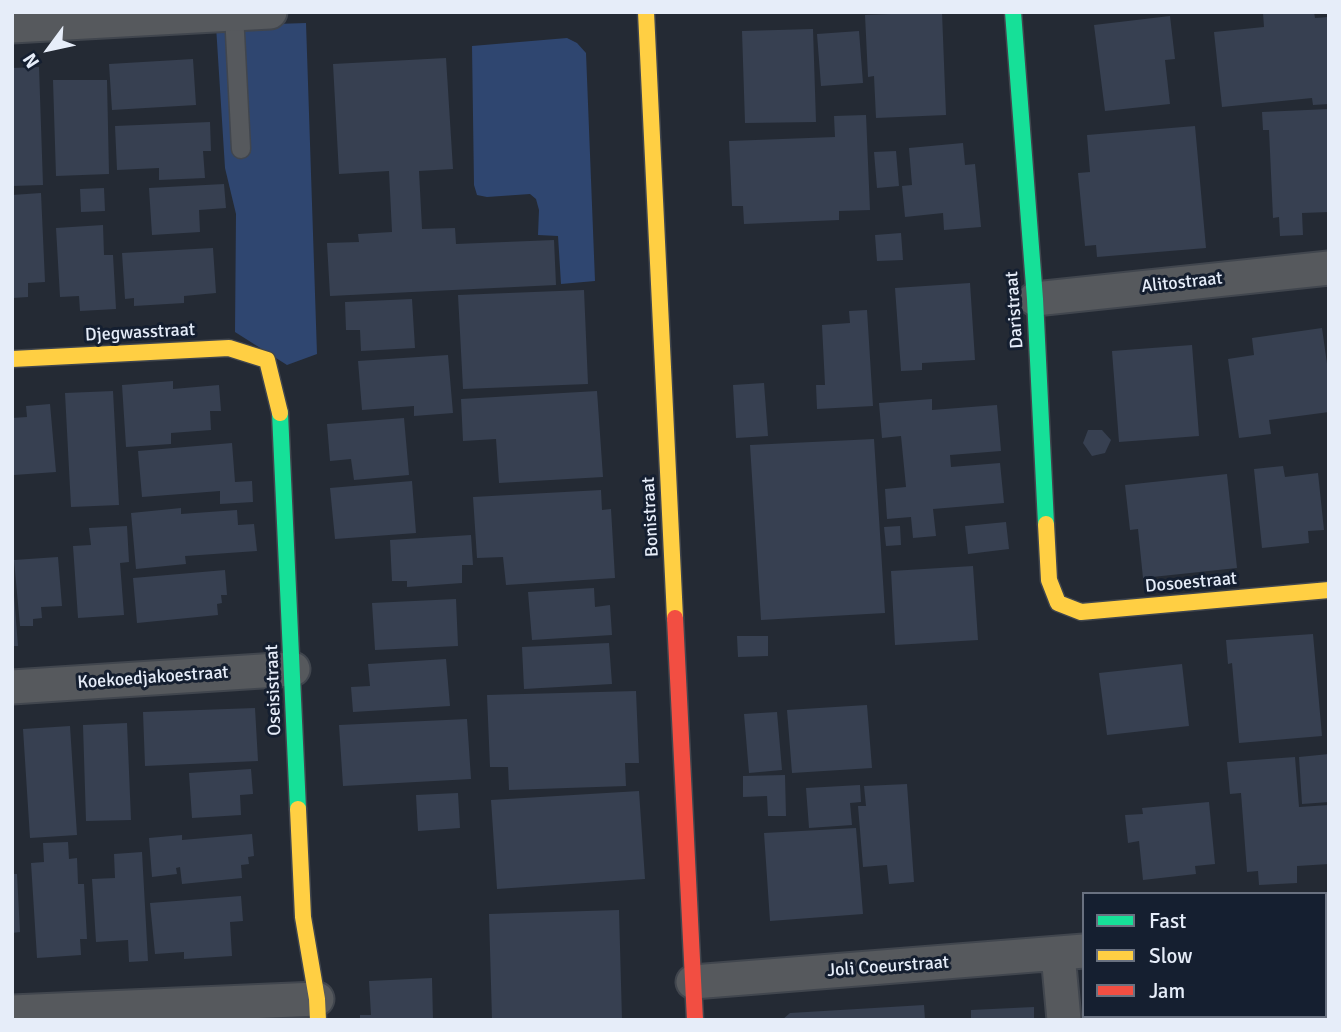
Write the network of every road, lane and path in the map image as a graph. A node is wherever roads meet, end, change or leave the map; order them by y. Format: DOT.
graph roads {
  1 [pos="270,12"];
  2 [pos="646,12"];
  3 [pos="1013,12"];
  4 [pos="252,13"];
  5 [pos="12,26"];
  6 [pos="241,149"];
  7 [pos="1329,268"];
  8 [pos="1035,299"];
  9 [pos="12,359"];
  10 [pos="267,360"];
  11 [pos="1329,590"];
  12 [pos="1059,603"];
  13 [pos="293,669"];
  14 [pos="12,687"];
  15 [pos="1071,952"];
  16 [pos="693,982"];
  17 [pos="317,1009"];
  18 [pos="12,1012"];
  19 [pos="695,1020"];
  20 [pos="1064,1020"];
  1 -- 4 [label="street"];
  2 -- 16 [label="street, Bonistraat"];
  3 -- 8 [label="street, Daristraat"];
  4 -- 5 [label="street"];
  4 -- 6 [label="lane"];
  7 -- 8 [label="street, Alitostraat"];
  8 -- 12 [label="street, Daristraat"];
  9 -- 10 [label="street, Djegwasstraat"];
  10 -- 13 [label="street, Oseisistraat"];
  11 -- 12 [label="street, Dosoestraat"];
  13 -- 14 [label="street, Koekoedjakoestraat"];
  13 -- 17 [label="street, Oseisistraat"];
  15 -- 16 [label="street, Joli Coeurstraat"];
  15 -- 20 [label="street"];
  16 -- 19 [label="street, Bonistraat"];
  17 -- 18 [label="street"];
}
